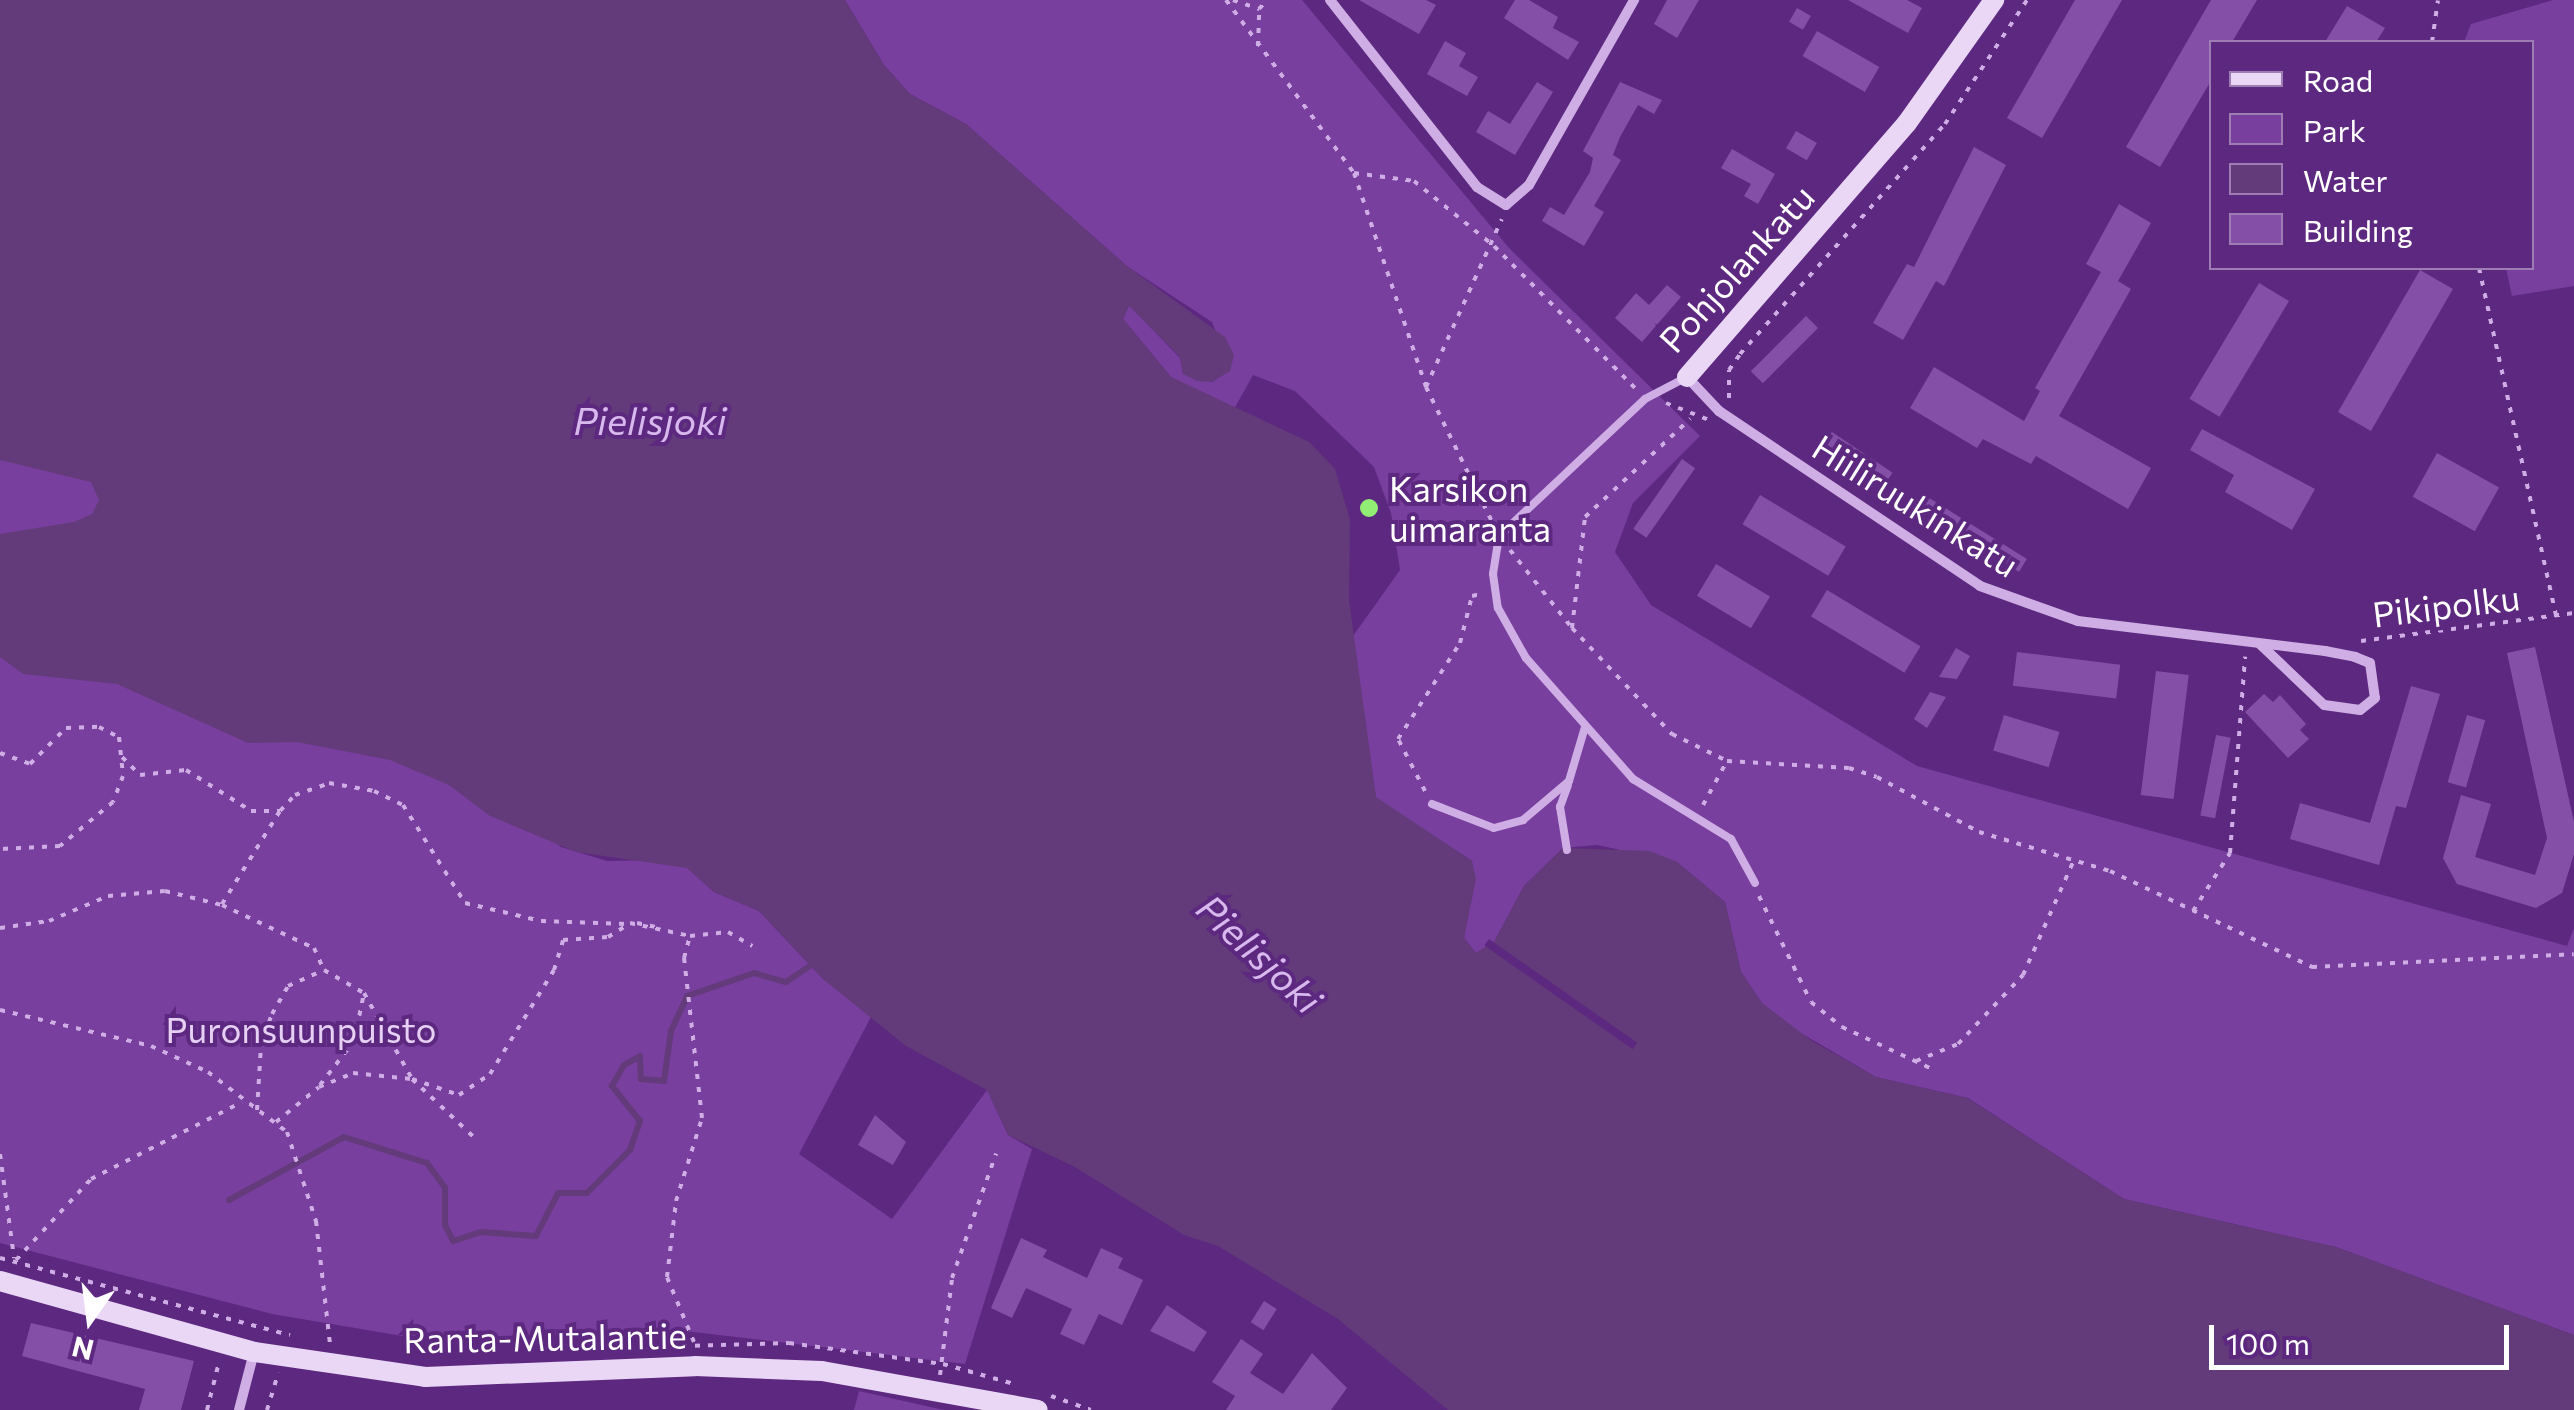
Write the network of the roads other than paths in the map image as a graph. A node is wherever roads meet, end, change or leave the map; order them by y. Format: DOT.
graph roads {
  1 [pos="1330,0"];
  2 [pos="1634,0"];
  3 [pos="1994,0"];
  4 [pos="1687,376"];
  5 [pos="2260,644"];
  6 [pos="1585,727"];
  7 [pos="1569,781"];
  8 [pos="1432,804"];
  9 [pos="1567,850"];
  10 [pos="1755,883"];
  11 [pos="8,1283"];
  12 [pos="254,1352"];
  13 [pos="238,1410"];
  14 [pos="1038,1410"];
  1 -- 2 [label="street"];
  3 -- 4 [label="street, Pohjolankatu"];
  4 -- 5 [label="street, Hiiliruukinkatu"];
  4 -- 6 [label="lane, Pohjolankatu"];
  5 -- 5 [label="street, Hiiliruukinkatu"];
  6 -- 7 [label="lane"];
  6 -- 10 [label="lane"];
  7 -- 8 [label="lane"];
  7 -- 9 [label="lane"];
  11 -- 12 [label="street, Ranta-Mutalantie"];
  12 -- 13 [label="street"];
  12 -- 14 [label="street, Ranta-Mutalantie"];
}
